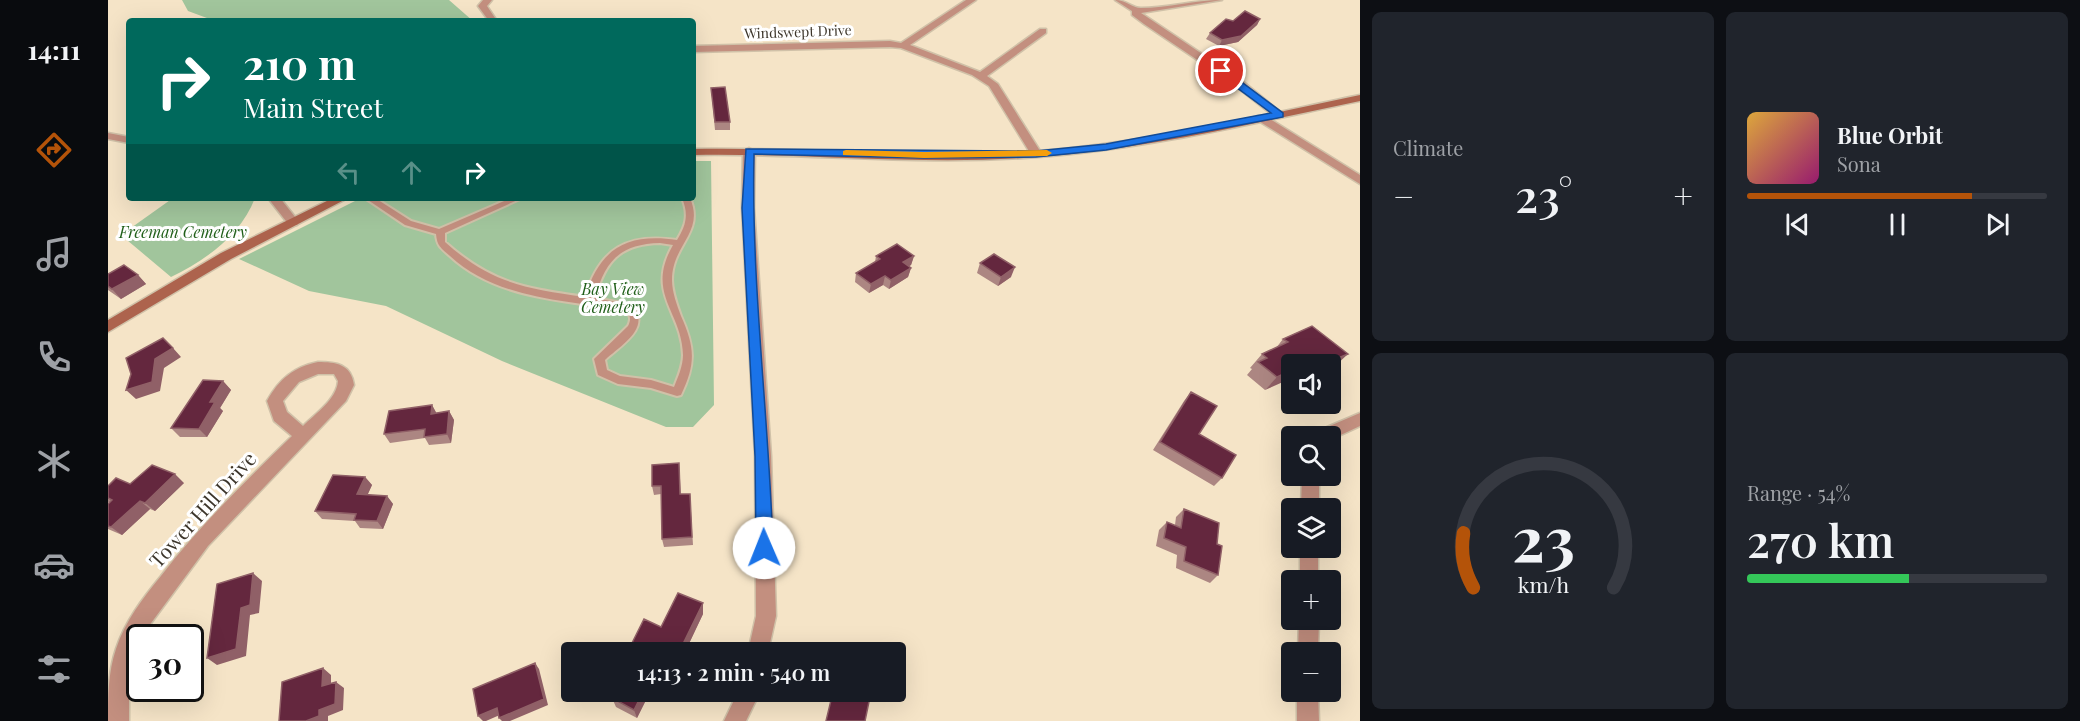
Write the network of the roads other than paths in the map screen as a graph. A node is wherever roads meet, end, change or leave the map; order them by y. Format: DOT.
graph roads {
  1 [pos="488,0"];
  2 [pos="972,0"];
  3 [pos="1119,0"];
  4 [pos="1218,0"];
  5 [pos="1137,11"];
  6 [pos="490,18"];
  7 [pos="1043,31"];
  8 [pos="903,46"];
  9 [pos="696,49"];
  10 [pos="981,76"];
  11 [pos="1360,98"];
  12 [pos="1279,115"];
  13 [pos="1262,118"];
  14 [pos="108,136"];
  15 [pos="126,139"];
  16 [pos="749,151"];
  17 [pos="696,152"];
  18 [pos="1036,154"];
  19 [pos="1360,180"];
  20 [pos="276,201"];
  21 [pos="336,201"];
  22 [pos="374,201"];
  23 [pos="511,201"];
  24 [pos="688,201"];
  25 [pos="293,222"];
  26 [pos="440,232"];
  27 [pos="678,243"];
  28 [pos="589,301"];
  29 [pos="108,327"];
  30 [pos="1360,419"];
  31 [pos="1341,428"];
  32 [pos="302,435"];
  33 [pos="760,642"];
  34 [pos="744,702"];
  35 [pos="1308,702"];
  36 [pos="118,721"];
  37 [pos="735,721"];
  38 [pos="1308,721"];
  1 -- 6 [label="street"];
  2 -- 8 [label="street"];
  3 -- 5 [label="street"];
  4 -- 5 [label="street"];
  5 -- 12 [label="street"];
  7 -- 10 [label="street"];
  8 -- 9 [label="street, Windswept Drive"];
  8 -- 10 [label="street, Windswept Drive"];
  10 -- 18 [label="street, Windswept Drive"];
  11 -- 12 [label="main road"];
  12 -- 13 [label="main road"];
  13 -- 18 [label="main road"];
  13 -- 19 [label="street"];
  14 -- 15 [label="street"];
  16 -- 17 [label="main road"];
  16 -- 18 [label="main road"];
  16 -- 33 [label="street"];
  20 -- 25 [label="street"];
  21 -- 25 [label="main road"];
  22 -- 26 [label="lane"];
  23 -- 26 [label="lane"];
  24 -- 27 [label="lane"];
  25 -- 29 [label="main road"];
  26 -- 28 [label="lane"];
  27 -- 28 [label="lane"];
  27 -- 28 [label="lane"];
  30 -- 31 [label="street"];
  32 -- 32 [label="street, Tower Hill Drive"];
  32 -- 36 [label="street, Tower Hill Drive"];
  34 -- 37 [label="street"];
  35 -- 38 [label="street"];
}
